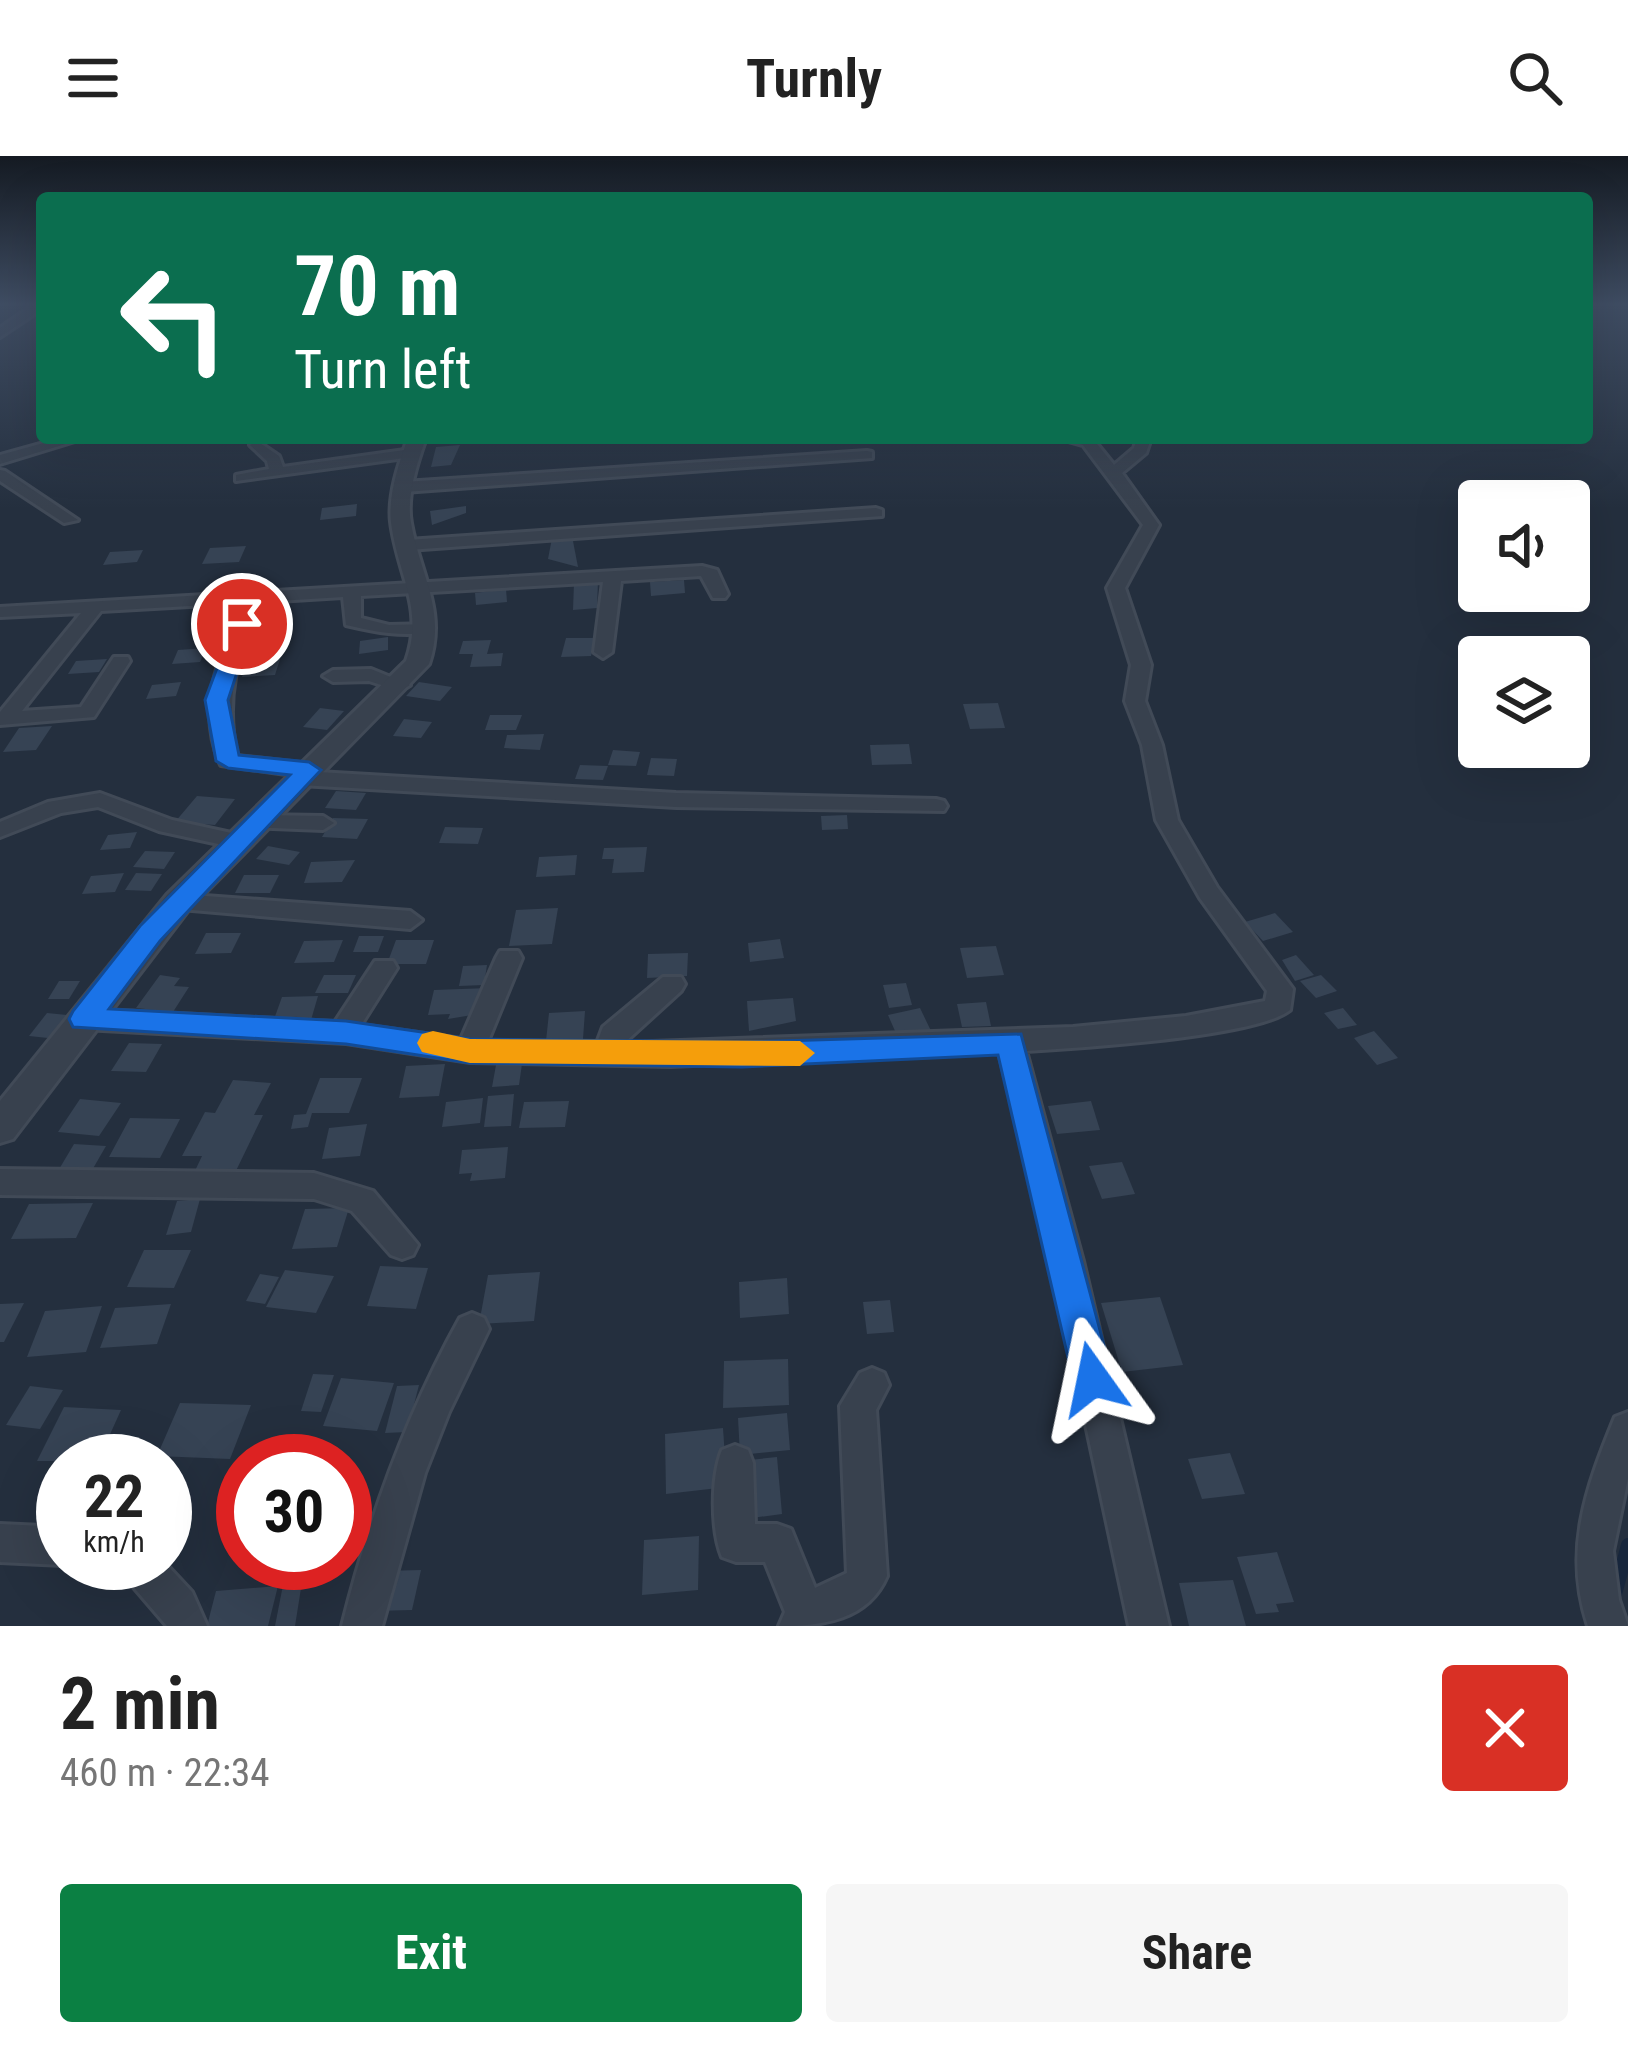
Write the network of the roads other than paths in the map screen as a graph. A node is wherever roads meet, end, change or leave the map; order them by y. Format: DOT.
graph roads {
  1 [pos="56,444"];
  2 [pos="790,444"];
  3 [pos="1090,444"];
  4 [pos="1142,444"];
  5 [pos="414,445"];
  6 [pos="257,446"];
  7 [pos="866,455"];
  8 [pos="793,458"];
  9 [pos="0,460"];
  10 [pos="686,465"];
  11 [pos="277,471"];
  12 [pos="0,475"];
  13 [pos="554,475"];
  14 [pos="1114,475"];
  15 [pos="242,478"];
  16 [pos="701,478"];
  17 [pos="404,487"];
  18 [pos="589,492"];
  19 [pos="876,513"];
  20 [pos="70,520"];
  21 [pos="408,545"];
  22 [pos="613,574"];
  23 [pos="422,584"];
  24 [pos="352,590"];
  25 [pos="719,594"];
  26 [pos="255,597"];
  27 [pos="94,607"];
  28 [pos="0,612"];
  29 [pos="427,628"];
  30 [pos="603,652"];
  31 [pos="121,662"];
  32 [pos="333,676"];
  33 [pos="400,685"];
  34 [pos="3,719"];
  35 [pos="305,774"];
  36 [pos="936,806"];
  37 [pos="323,824"];
  38 [pos="0,830"];
  39 [pos="247,831"];
  40 [pos="178,902"];
  41 [pos="410,920"];
  42 [pos="509,958"];
  43 [pos="384,968"];
  44 [pos="672,984"];
  45 [pos="84,1019"];
  46 [pos="342,1033"];
  47 [pos="1010,1042"];
  48 [pos="470,1051"];
  49 [pos="607,1053"];
  50 [pos="5,1113"];
  51 [pos="0,1182"];
  52 [pos="402,1245"];
  53 [pos="472,1329"];
  54 [pos="872,1385"];
  55 [pos="1628,1430"];
  56 [pos="735,1463"];
  57 [pos="0,1543"];
  58 [pos="36,1545"];
  59 [pos="164,1590"];
  60 [pos="802,1619"];
  61 [pos="187,1626"];
  62 [pos="362,1626"];
  63 [pos="1149,1626"];
  64 [pos="1608,1626"];
  1 -- 9 [label="street"];
  2 -- 8 [label="street"];
  3 -- 14 [label="street"];
  4 -- 14 [label="street"];
  5 -- 11 [label="street"];
  5 -- 17 [label="street"];
  6 -- 11 [label="street"];
  7 -- 8 [label="street"];
  8 -- 10 [label="street"];
  10 -- 13 [label="street"];
  10 -- 16 [label="street"];
  11 -- 15 [label="street"];
  12 -- 20 [label="street"];
  13 -- 17 [label="street"];
  13 -- 18 [label="street"];
  14 -- 47 [label="street"];
  17 -- 21 [label="street"];
  19 -- 21 [label="street"];
  21 -- 23 [label="street"];
  22 -- 23 [label="street"];
  22 -- 25 [label="street"];
  22 -- 30 [label="street"];
  23 -- 24 [label="street"];
  23 -- 29 [label="street"];
  24 -- 26 [label="street"];
  24 -- 29 [label="street"];
  26 -- 27 [label="street"];
  26 -- 35 [label="street"];
  27 -- 28 [label="street"];
  27 -- 34 [label="street"];
  29 -- 33 [label="street"];
  31 -- 34 [label="street"];
  32 -- 33 [label="street"];
  33 -- 35 [label="street"];
  35 -- 36 [label="street"];
  35 -- 39 [label="street"];
  37 -- 39 [label="street"];
  38 -- 39 [label="street"];
  39 -- 40 [label="street"];
  40 -- 41 [label="street"];
  40 -- 45 [label="street"];
  42 -- 48 [label="street"];
  43 -- 46 [label="street"];
  44 -- 49 [label="street"];
  45 -- 46 [label="street"];
  45 -- 50 [label="street"];
  46 -- 48 [label="street"];
  47 -- 49 [label="street"];
  47 -- 63 [label="street"];
  48 -- 49 [label="street"];
  51 -- 52 [label="street"];
  53 -- 62 [label="street"];
  54 -- 60 [label="street"];
  55 -- 64 [label="street"];
  56 -- 60 [label="street"];
  57 -- 58 [label="street"];
  59 -- 61 [label="street"];
}
